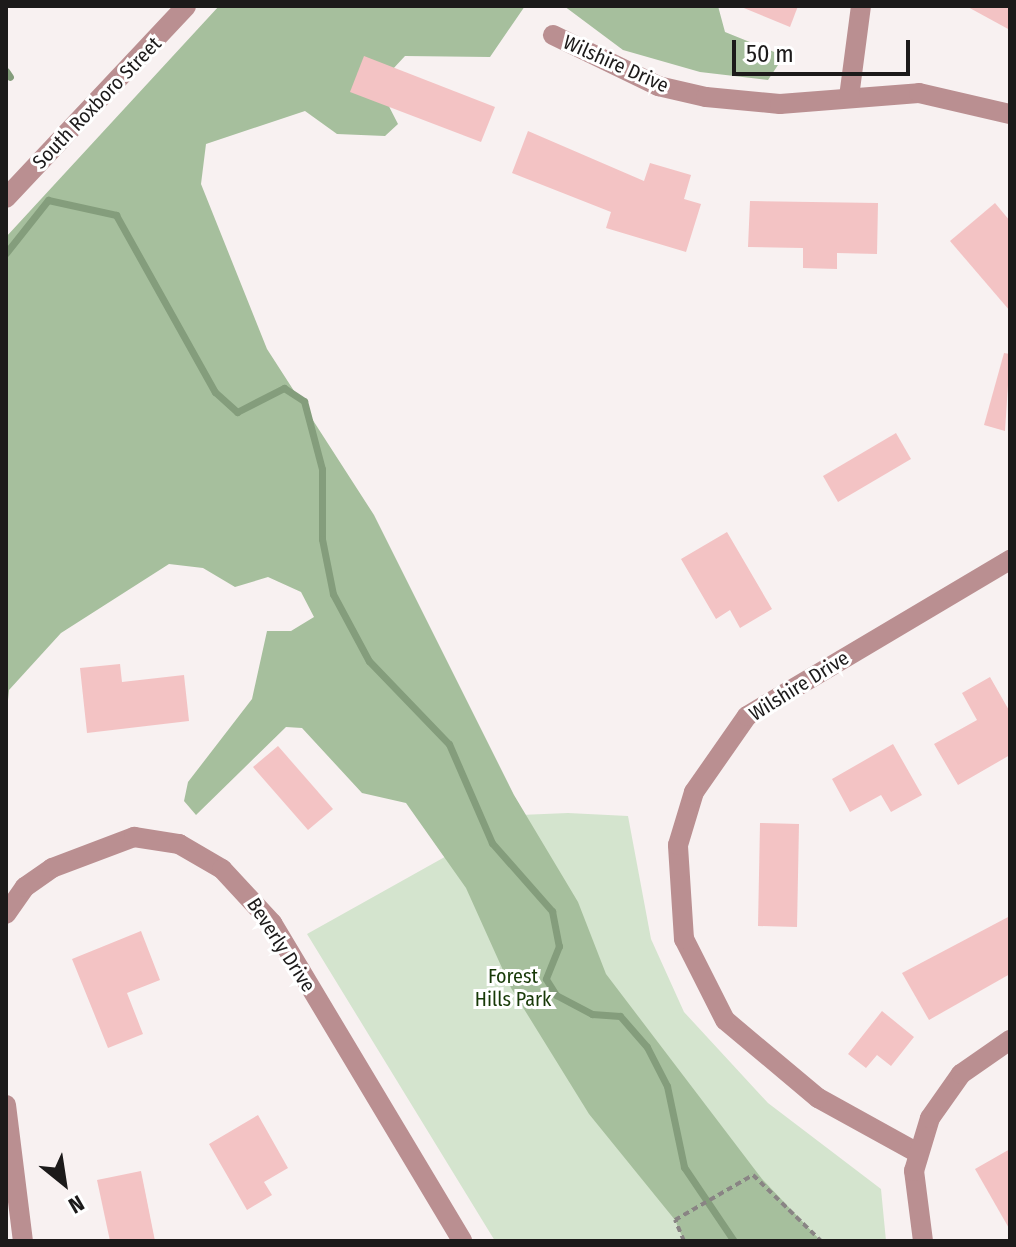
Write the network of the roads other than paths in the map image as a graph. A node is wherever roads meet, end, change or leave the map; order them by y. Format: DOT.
graph roads {
  1 [pos="186,6"];
  2 [pos="861,6"];
  3 [pos="553,35"];
  4 [pos="849,97"];
  5 [pos="1010,114"];
  6 [pos="6,198"];
  7 [pos="1010,560"];
  8 [pos="6,914"];
  9 [pos="1010,1040"];
  10 [pos="6,1105"];
  11 [pos="916,1152"];
  12 [pos="23,1241"];
  13 [pos="462,1241"];
  14 [pos="923,1241"];
  1 -- 6 [label="street, South Roxboro Street"];
  2 -- 4 [label="street"];
  3 -- 4 [label="street, Wilshire Drive"];
  4 -- 5 [label="street, Wilshire Drive"];
  7 -- 11 [label="street, Wilshire Drive"];
  8 -- 13 [label="street, Beverly Drive"];
  9 -- 11 [label="street"];
  10 -- 12 [label="street"];
  11 -- 14 [label="street"];
}
